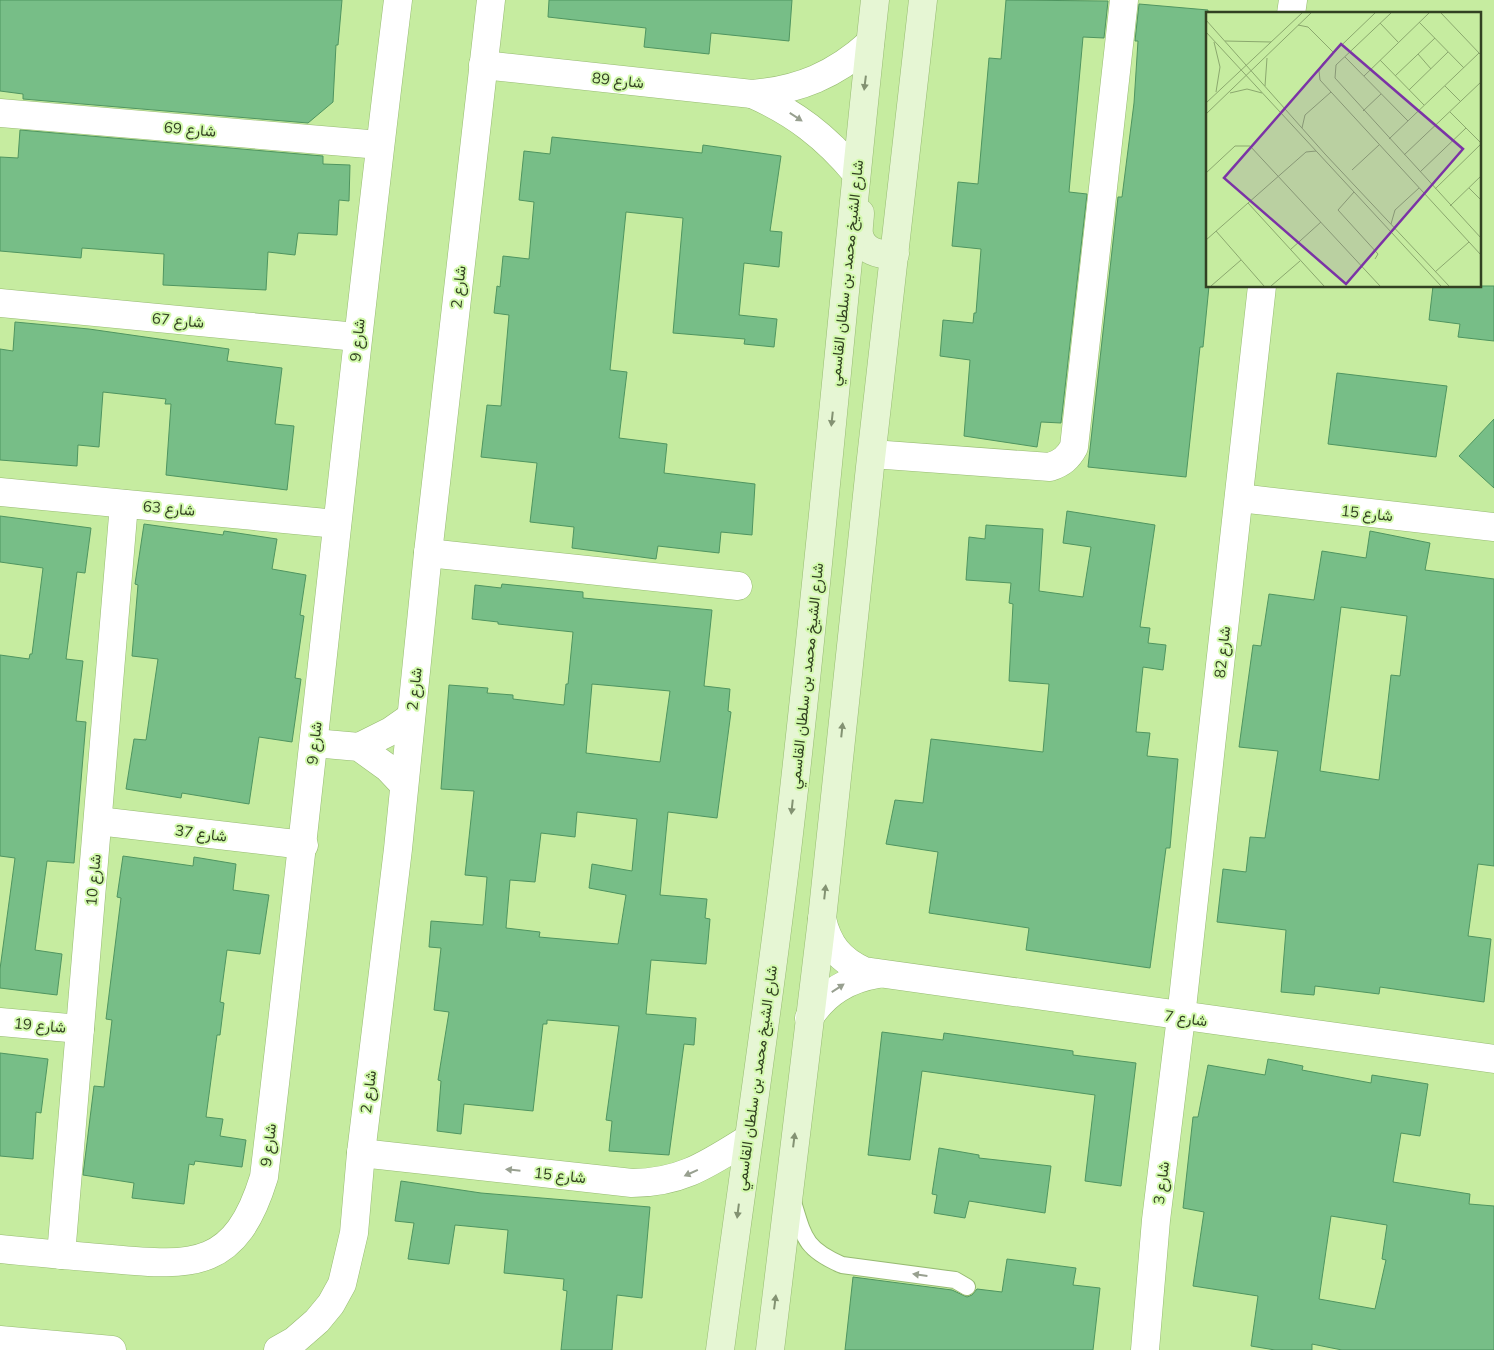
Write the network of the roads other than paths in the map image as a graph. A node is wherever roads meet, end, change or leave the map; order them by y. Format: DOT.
graph roads {
  1 [pos="398,0"];
  2 [pos="491,0"];
  3 [pos="874,0"];
  4 [pos="923,0"];
  5 [pos="1124,0"];
  6 [pos="870,43"];
  7 [pos="483,65"];
  8 [pos="752,94"];
  9 [pos="0,113"];
  10 [pos="380,145"];
  11 [pos="856,173"];
  12 [pos="894,254"];
  13 [pos="1262,288"];
  14 [pos="0,303"];
  15 [pos="357,337"];
  16 [pos="872,454"];
  17 [pos="0,492"];
  18 [pos="1239,498"];
  19 [pos="124,504"];
  20 [pos="337,524"];
  21 [pos="1494,527"];
  22 [pos="428,553"];
  23 [pos="738,586"];
  24 [pos="411,717"];
  25 [pos="314,743"];
  26 [pos="359,747"];
  27 [pos="404,785"];
  28 [pos="98,821"];
  29 [pos="304,845"];
  30 [pos="822,919"];
  31 [pos="878,974"];
  32 [pos="1181,1017"];
  33 [pos="809,1018"];
  34 [pos="0,1022"];
  35 [pos="80,1029"];
  36 [pos="1494,1059"];
  37 [pos="748,1138"];
  38 [pos="361,1153"];
  39 [pos="789,1187"];
  40 [pos="0,1249"];
  41 [pos="61,1255"];
  42 [pos="966,1287"];
  43 [pos="0,1340"];
  44 [pos="103,1350"];
  45 [pos="278,1350"];
  46 [pos="720,1350"];
  47 [pos="770,1350"];
  48 [pos="1145,1350"];
  1 -- 10 [label="street, شارع 9"];
  2 -- 7 [label="street, شارع 2"];
  3 -- 6 [label="main road, شارع الشيخ محمد بن سلطان القاسمي"];
  4 -- 12 [label="main road"];
  5 -- 16 [label="street"];
  6 -- 8 [label="street, شارع 89"];
  6 -- 11 [label="main road, شارع الشيخ محمد بن سلطان القاسمي, one-way"];
  7 -- 8 [label="street, شارع 89"];
  7 -- 22 [label="street, شارع 2"];
  8 -- 11 [label="street, شارع 89, one-way"];
  9 -- 10 [label="street, شارع 69"];
  10 -- 15 [label="street, شارع 9"];
  11 -- 12 [label="main road"];
  11 -- 37 [label="main road, شارع الشيخ محمد بن سلطان القاسمي, one-way"];
  12 -- 16 [label="main road"];
  13 -- 18 [label="street, شارع 82"];
  14 -- 15 [label="street, شارع 67"];
  15 -- 20 [label="street, شارع 9"];
  30 -- 16 [label="main road, one-way"];
  17 -- 19 [label="street, شارع 63"];
  18 -- 21 [label="street, شارع 15"];
  18 -- 32 [label="street, شارع 82"];
  19 -- 20 [label="street, شارع 63"];
  19 -- 28 [label="street, شارع 10"];
  20 -- 25 [label="street, شارع 9"];
  22 -- 23 [label="street"];
  22 -- 24 [label="street, شارع 2"];
  24 -- 26 [label="street"];
  24 -- 27 [label="street, شارع 2"];
  25 -- 26 [label="street"];
  25 -- 29 [label="street, شارع 9"];
  26 -- 27 [label="street"];
  27 -- 38 [label="street, شارع 2"];
  28 -- 29 [label="street, شارع 37"];
  28 -- 35 [label="street, شارع 10"];
  29 -- 41 [label="street, شارع 9"];
  30 -- 31 [label="street, شارع 7"];
  30 -- 33 [label="main road"];
  31 -- 32 [label="street, شارع 7"];
  33 -- 31 [label="street, شارع 7, one-way"];
  32 -- 36 [label="street, شارع 7"];
  32 -- 48 [label="street, شارع 3"];
  39 -- 33 [label="main road, one-way"];
  34 -- 35 [label="street, شارع 19"];
  35 -- 41 [label="street, شارع 10"];
  37 -- 38 [label="street, شارع 15, one-way"];
  37 -- 46 [label="main road, شارع الشيخ محمد بن سلطان القاسمي, one-way"];
  38 -- 45 [label="street, شارع 2"];
  42 -- 39 [label="lane, one-way"];
  47 -- 39 [label="main road, one-way"];
  40 -- 41 [label="street, شارع 9"];
  43 -- 44 [label="street"];
}
